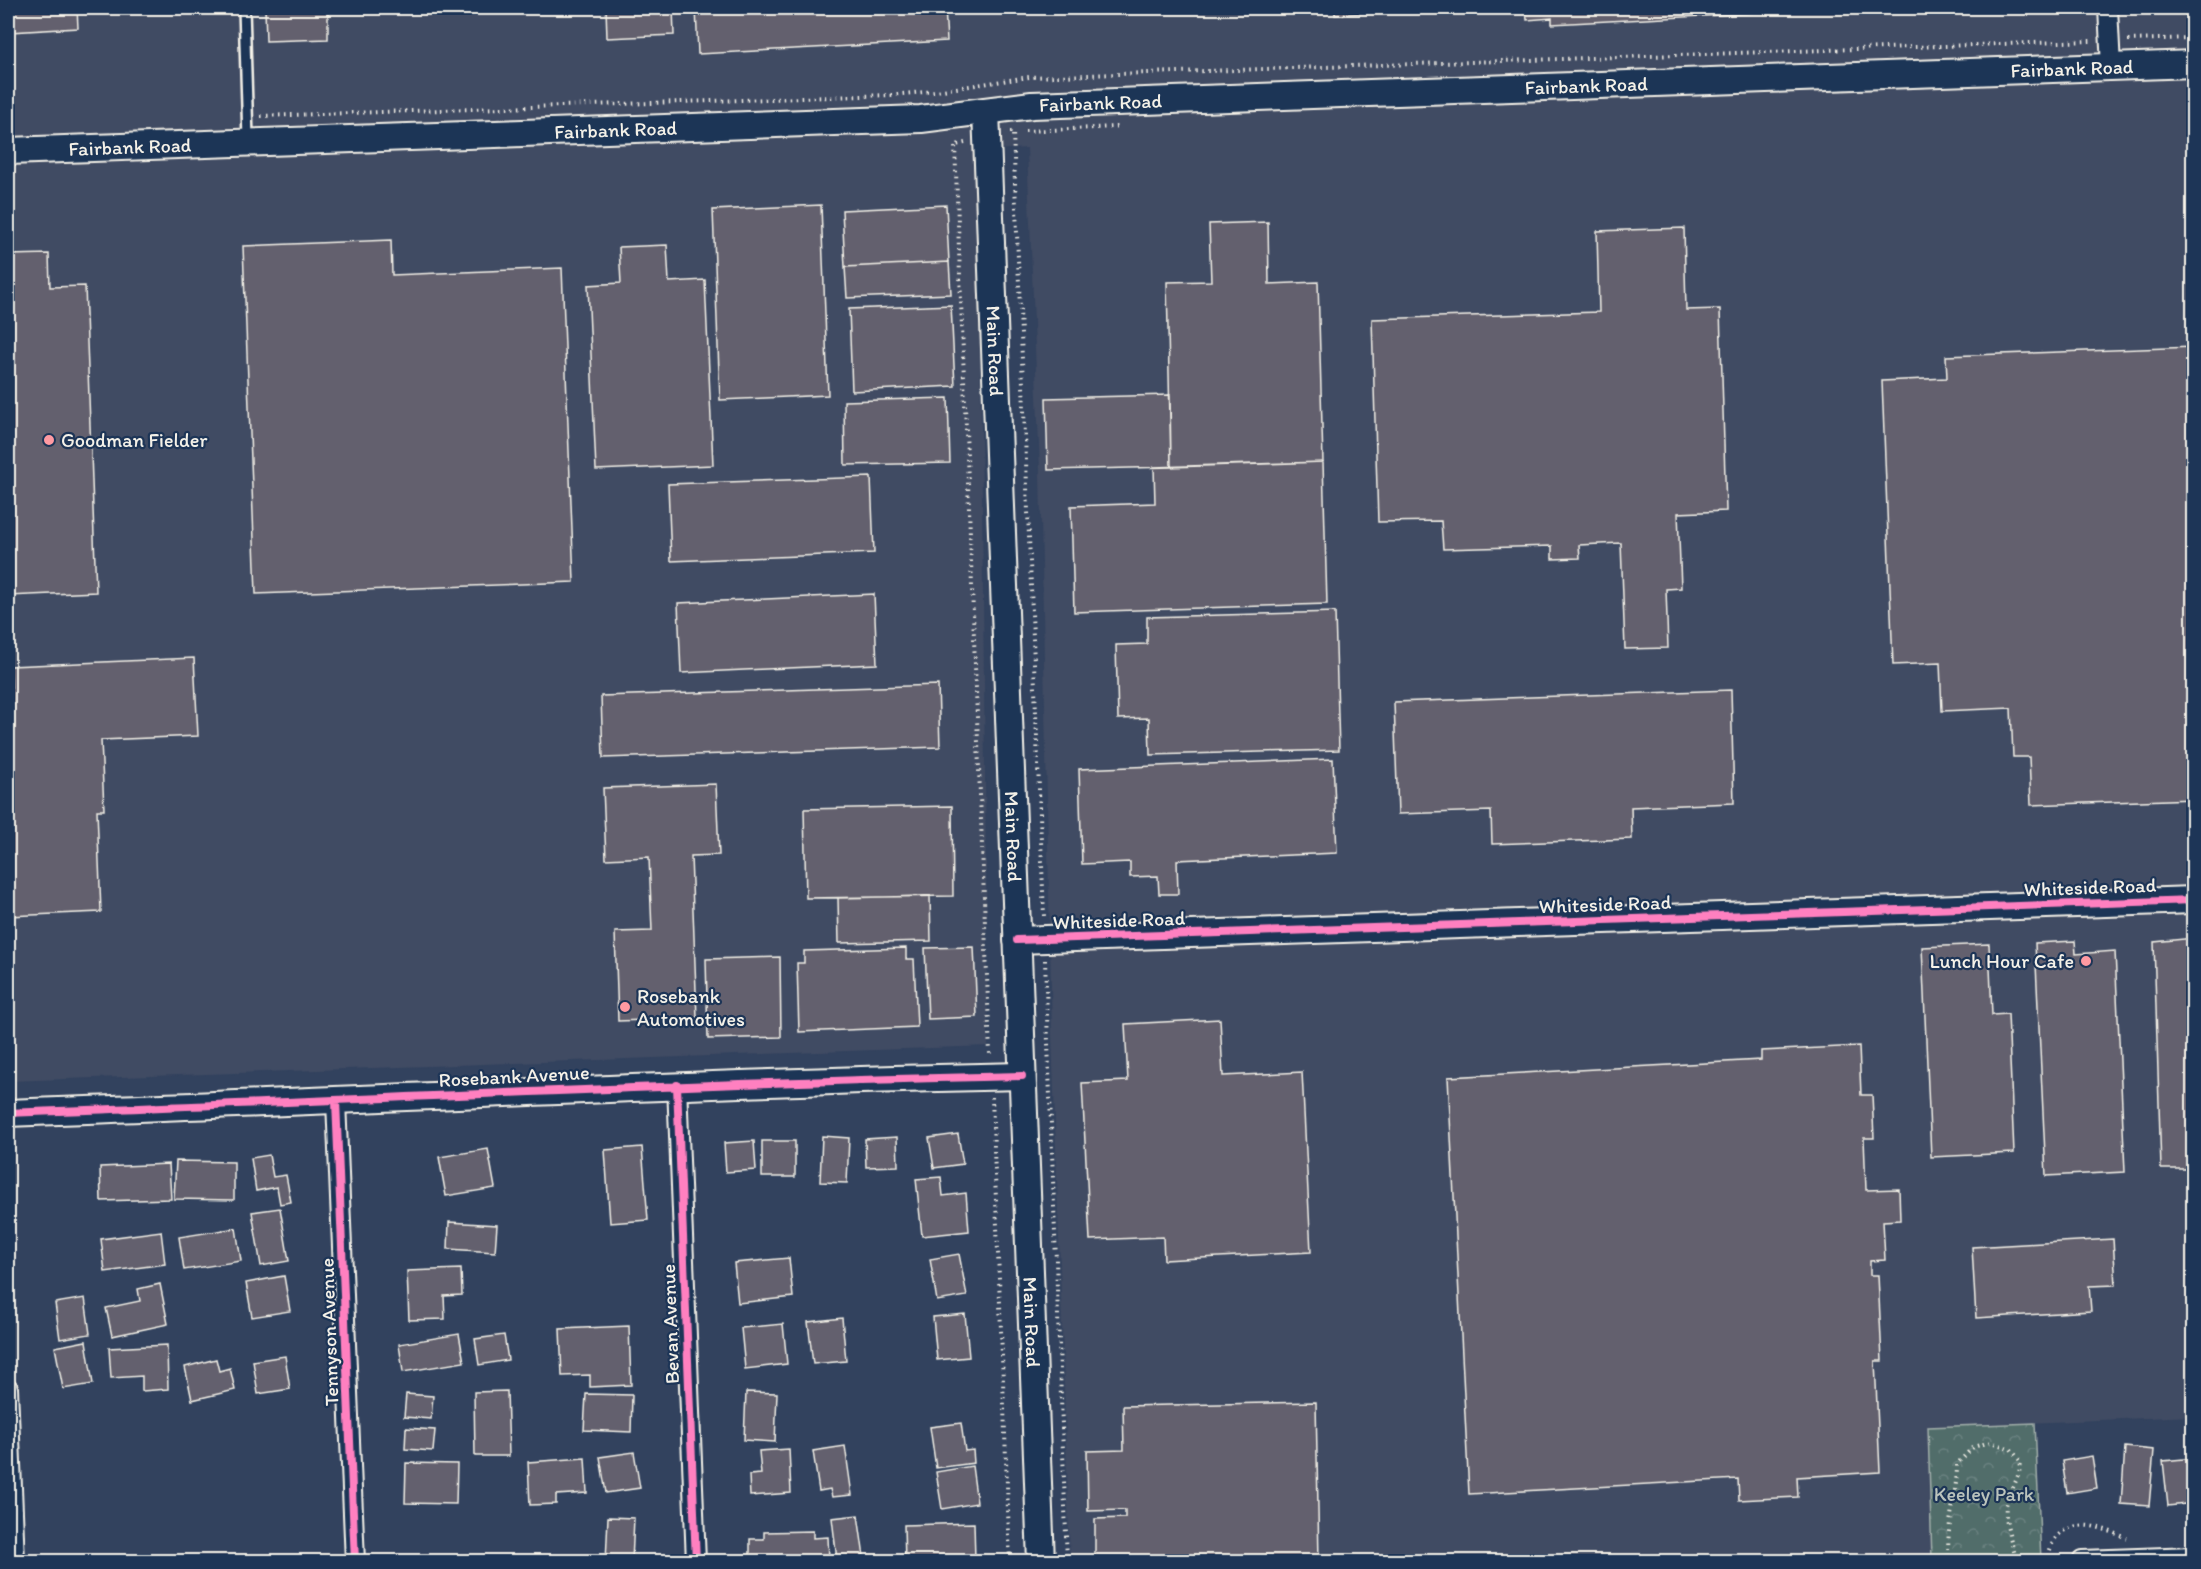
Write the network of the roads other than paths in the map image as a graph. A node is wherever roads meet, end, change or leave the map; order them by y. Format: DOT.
graph roads {
  1 [pos="244,8"];
  2 [pos="2108,8"];
  3 [pos="2193,64"];
  4 [pos="2111,67"];
  5 [pos="986,111"];
  6 [pos="248,142"];
  7 [pos="8,152"];
  8 [pos="2193,900"];
  9 [pos="1017,940"];
  10 [pos="1022,1076"];
  11 [pos="677,1085"];
  12 [pos="336,1101"];
  13 [pos="8,1113"];
  14 [pos="8,1388"];
  15 [pos="2193,1556"];
  16 [pos="2082,1560"];
  17 [pos="15,1562"];
  18 [pos="355,1562"];
  19 [pos="696,1562"];
  20 [pos="1041,1562"];
  1 -- 6 [label="lane"];
  2 -- 4 [label="street"];
  3 -- 4 [label="main road, Fairbank Road"];
  4 -- 5 [label="main road, Fairbank Road"];
  5 -- 6 [label="main road, Fairbank Road"];
  5 -- 9 [label="main road, Main Road"];
  6 -- 7 [label="main road, Fairbank Road"];
  8 -- 9 [label="main road, Whiteside Road"];
  9 -- 10 [label="main road, Main Road"];
  10 -- 11 [label="main road, Rosebank Avenue"];
  10 -- 20 [label="main road, Main Road"];
  11 -- 12 [label="main road, Rosebank Avenue"];
  11 -- 19 [label="street, Bevan Avenue"];
  12 -- 13 [label="main road, Rosebank Avenue"];
  12 -- 18 [label="street, Tennyson Avenue"];
  14 -- 17 [label="street"];
  15 -- 16 [label="street"];
}
